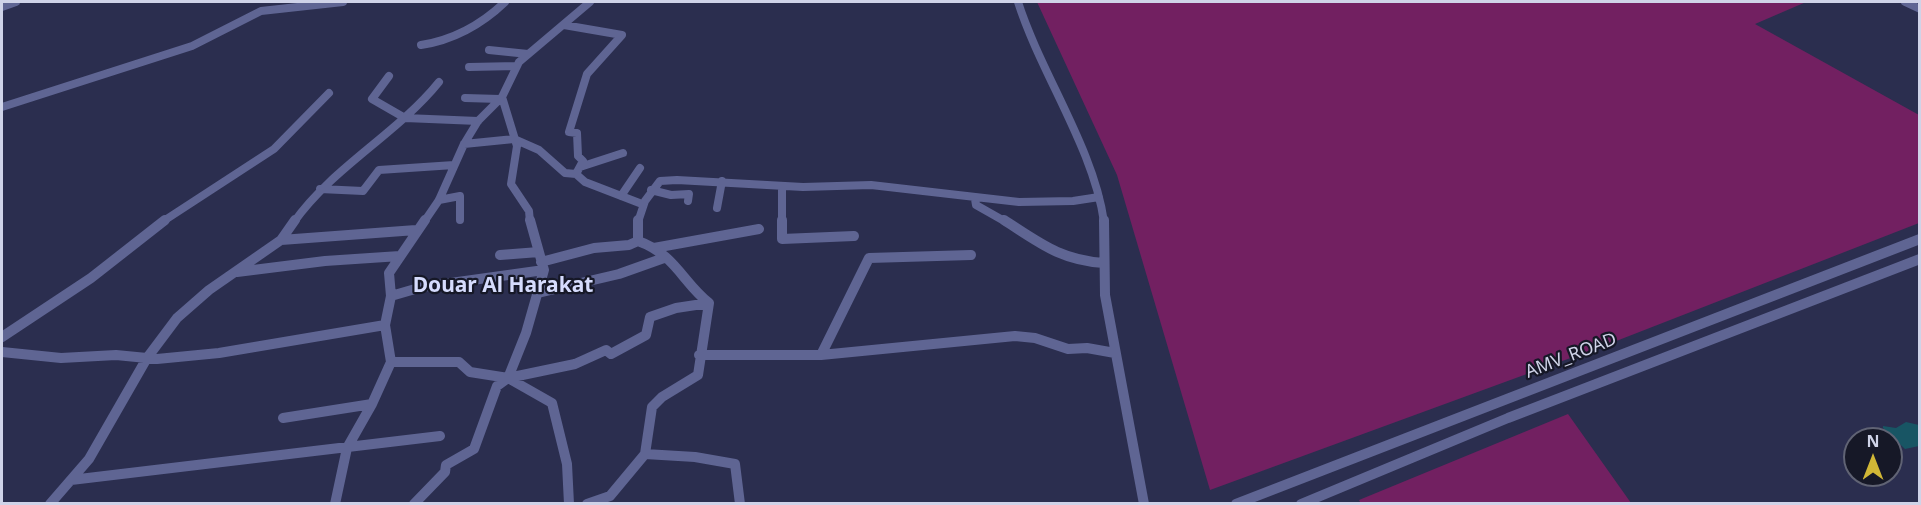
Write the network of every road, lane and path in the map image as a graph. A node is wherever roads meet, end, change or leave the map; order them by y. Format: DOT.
graph roads {
  1 [pos="16,2"];
  2 [pos="343,2"];
  3 [pos="505,2"];
  4 [pos="590,2"];
  5 [pos="1018,2"];
  6 [pos="1905,2"];
  7 [pos="2,7"];
  8 [pos="1920,9"];
  9 [pos="564,25"];
  10 [pos="421,49"];
  11 [pos="489,51"];
  12 [pos="528,54"];
  13 [pos="517,66"];
  14 [pos="469,67"];
  15 [pos="389,76"];
  16 [pos="438,82"];
  17 [pos="329,93"];
  18 [pos="465,98"];
  19 [pos="501,98"];
  20 [pos="2,107"];
  21 [pos="405,118"];
  22 [pos="478,122"];
  23 [pos="514,139"];
  24 [pos="464,144"];
  25 [pos="623,153"];
  26 [pos="454,165"];
  27 [pos="640,168"];
  28 [pos="578,171"];
  29 [pos="723,181"];
  30 [pos="782,186"];
  31 [pos="320,189"];
  32 [pos="651,190"];
  33 [pos="621,196"];
  34 [pos="1099,196"];
  35 [pos="975,199"];
  36 [pos="439,200"];
  37 [pos="688,201"];
  38 [pos="642,204"];
  39 [pos="717,208"];
  40 [pos="460,220"];
  41 [pos="759,229"];
  42 [pos="416,230"];
  43 [pos="854,236"];
  44 [pos="1920,239"];
  45 [pos="281,240"];
  46 [pos="638,241"];
  47 [pos="654,248"];
  48 [pos="500,255"];
  49 [pos="971,255"];
  50 [pos="400,256"];
  51 [pos="664,258"];
  52 [pos="1920,259"];
  53 [pos="541,261"];
  54 [pos="1104,263"];
  55 [pos="235,272"];
  56 [pos="538,293"];
  57 [pos="390,296"];
  58 [pos="709,303"];
  59 [pos="385,325"];
  60 [pos="2,337"];
  61 [pos="2,352"];
  62 [pos="1115,353"];
  63 [pos="699,356"];
  64 [pos="821,356"];
  65 [pos="147,358"];
  66 [pos="391,362"];
  67 [pos="508,378"];
  68 [pos="372,404"];
  69 [pos="283,418"];
  70 [pos="1412,435"];
  71 [pos="440,436"];
  72 [pos="1386,445"];
  73 [pos="347,448"];
  74 [pos="1426,451"];
  75 [pos="645,454"];
  76 [pos="1399,461"];
  77 [pos="71,480"];
  78 [pos="50,504"];
  79 [pos="335,504"];
  80 [pos="414,504"];
  81 [pos="569,504"];
  82 [pos="587,504"];
  83 [pos="740,504"];
  84 [pos="1144,504"];
  85 [pos="1236,504"];
  86 [pos="1301,504"];
  1 -- 7 [label="street"];
  2 -- 20 [label="street"];
  3 -- 10 [label="street"];
  4 -- 9 [label="street"];
  5 -- 34 [label="street"];
  6 -- 8 [label="street"];
  9 -- 12 [label="street"];
  9 -- 28 [label="street"];
  11 -- 12 [label="street"];
  12 -- 13 [label="street"];
  13 -- 14 [label="street"];
  13 -- 19 [label="street"];
  15 -- 21 [label="street"];
  16 -- 21 [label="street"];
  17 -- 60 [label="street"];
  18 -- 19 [label="street"];
  19 -- 22 [label="street"];
  19 -- 23 [label="street"];
  21 -- 22 [label="street"];
  21 -- 31 [label="street"];
  22 -- 24 [label="street"];
  23 -- 24 [label="street"];
  23 -- 28 [label="street"];
  23 -- 53 [label="street"];
  24 -- 26 [label="street"];
  25 -- 28 [label="street"];
  26 -- 31 [label="street"];
  26 -- 36 [label="street"];
  27 -- 33 [label="street"];
  28 -- 33 [label="street"];
  29 -- 30 [label="street"];
  29 -- 32 [label="street"];
  29 -- 39 [label="street"];
  30 -- 35 [label="street"];
  30 -- 43 [label="street"];
  31 -- 45 [label="street"];
  32 -- 37 [label="street"];
  32 -- 38 [label="street"];
  33 -- 38 [label="street"];
  34 -- 35 [label="street"];
  34 -- 54 [label="street"];
  35 -- 54 [label="street"];
  36 -- 40 [label="street"];
  36 -- 42 [label="street"];
  38 -- 46 [label="street"];
  41 -- 47 [label="street"];
  42 -- 45 [label="street"];
  42 -- 50 [label="street"];
  44 -- 70 [label="street, AMV_ROAD"];
  45 -- 55 [label="street"];
  46 -- 47 [label="street"];
  46 -- 53 [label="street"];
  47 -- 51 [label="street"];
  48 -- 53 [label="street"];
  49 -- 64 [label="street"];
  50 -- 55 [label="street"];
  50 -- 57 [label="street"];
  51 -- 56 [label="street"];
  51 -- 58 [label="street"];
  52 -- 74 [label="street"];
  53 -- 56 [label="street"];
  53 -- 57 [label="street"];
  54 -- 62 [label="street"];
  55 -- 65 [label="street"];
  56 -- 67 [label="street"];
  57 -- 59 [label="street"];
  58 -- 63 [label="street"];
  58 -- 67 [label="street"];
  59 -- 65 [label="street"];
  59 -- 66 [label="street"];
  61 -- 65 [label="street"];
  62 -- 64 [label="street"];
  62 -- 84 [label="street"];
  63 -- 64 [label="street"];
  63 -- 75 [label="street"];
  65 -- 77 [label="street"];
  66 -- 67 [label="street"];
  66 -- 68 [label="street"];
  67 -- 80 [label="street"];
  67 -- 81 [label="street"];
  68 -- 69 [label="street"];
  68 -- 73 [label="street"];
  70 -- 72 [label="street, AMV_ROAD"];
  70 -- 74 [label="street"];
  71 -- 73 [label="street"];
  72 -- 76 [label="street"];
  72 -- 85 [label="street, AMV_ROAD"];
  73 -- 77 [label="street"];
  73 -- 79 [label="street"];
  74 -- 76 [label="street"];
  75 -- 82 [label="street"];
  75 -- 83 [label="street"];
  76 -- 86 [label="street"];
  77 -- 78 [label="street"];
}
